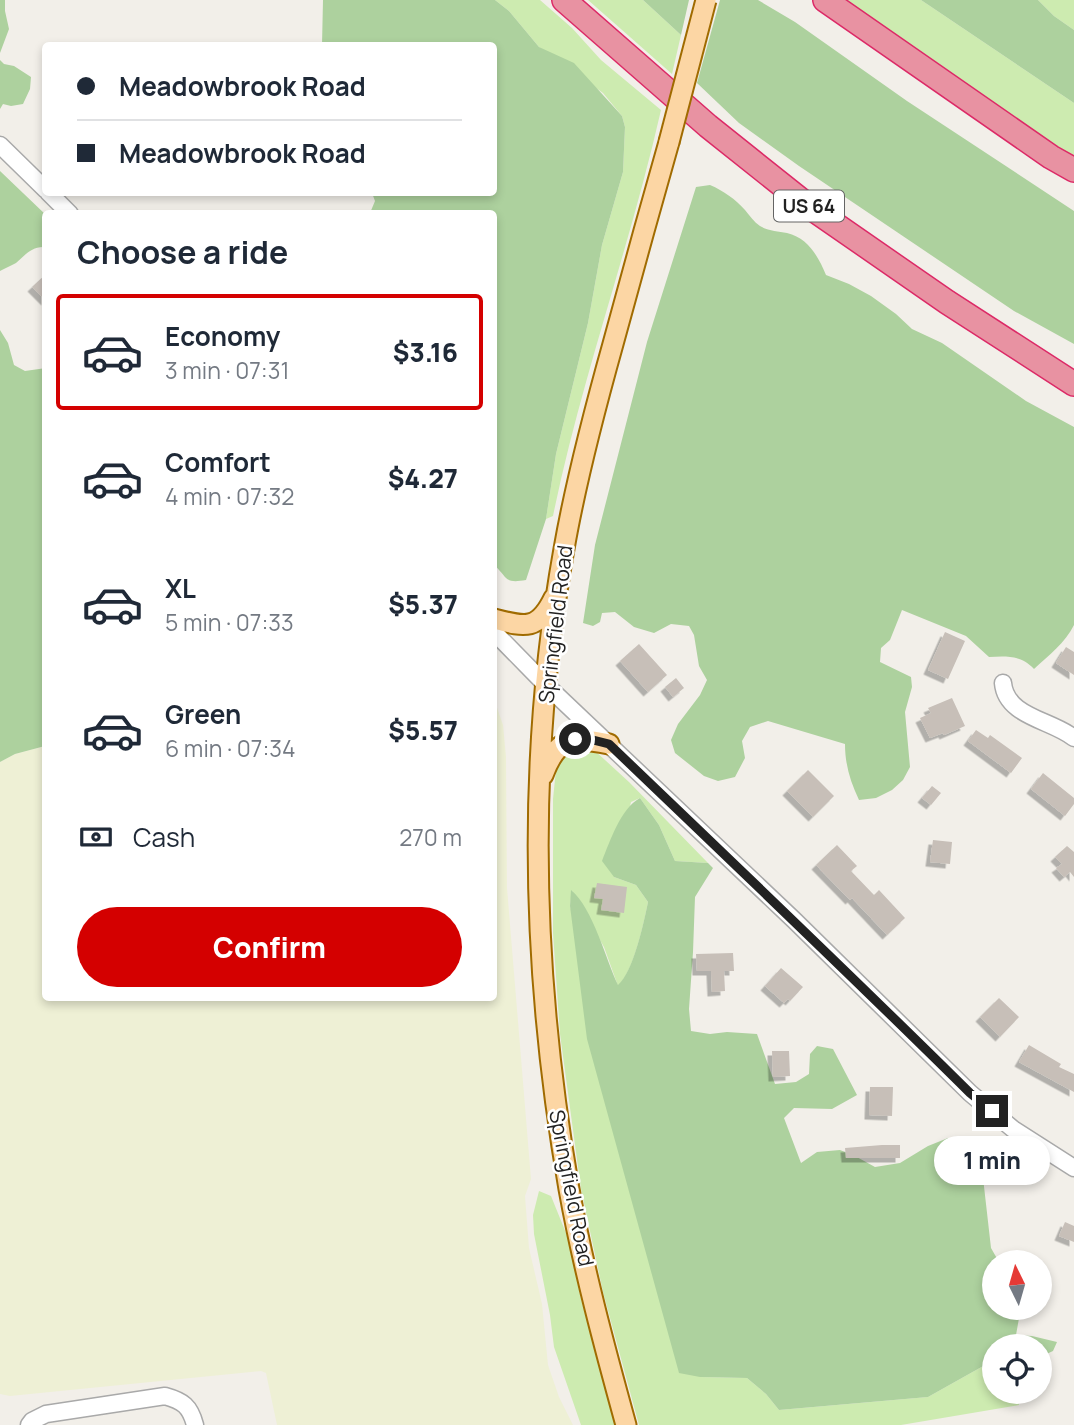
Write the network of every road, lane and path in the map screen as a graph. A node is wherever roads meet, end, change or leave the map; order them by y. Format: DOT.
graph roads {
  1 [pos="564,0"];
  2 [pos="706,0"];
  3 [pos="825,0"];
  4 [pos="0,145"];
  5 [pos="1074,170"];
  6 [pos="42,186"];
  7 [pos="52,196"];
  8 [pos="66,210"];
  9 [pos="1074,384"];
  10 [pos="558,591"];
  11 [pos="497,621"];
  12 [pos="497,635"];
  13 [pos="1003,683"];
  14 [pos="545,684"];
  15 [pos="1074,738"];
  16 [pos="609,744"];
  17 [pos="539,786"];
  18 [pos="1074,1168"];
  19 [pos="29,1425"];
  20 [pos="195,1425"];
  21 [pos="626,1425"];
  1 -- 9 [label="highway, US 64"];
  2 -- 10 [label="main road, Springfield Road, bridge"];
  3 -- 5 [label="highway"];
  4 -- 6 [label="street"];
  7 -- 8 [label="street"];
  10 -- 11 [label="main road"];
  10 -- 14 [label="main road, Springfield Road"];
  12 -- 14 [label="street"];
  13 -- 15 [label="street"];
  14 -- 16 [label="street"];
  14 -- 17 [label="main road, Springfield Road"];
  16 -- 17 [label="main road"];
  16 -- 18 [label="street"];
  17 -- 21 [label="main road, Springfield Road"];
  19 -- 20 [label="street"];
}
